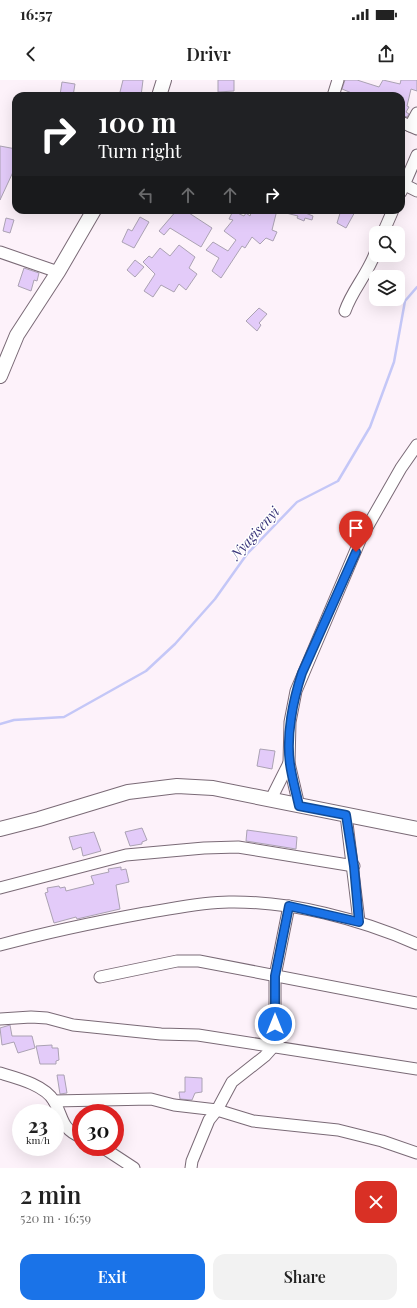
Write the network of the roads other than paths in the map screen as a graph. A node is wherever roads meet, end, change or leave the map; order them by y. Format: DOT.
graph roads {
  1 [pos="164,80"];
  2 [pos="338,80"];
  3 [pos="160,92"];
  4 [pos="334,92"];
  5 [pos="417,113"];
  6 [pos="409,126"];
  7 [pos="417,155"];
  8 [pos="405,180"];
  9 [pos="405,187"];
  10 [pos="417,191"];
  11 [pos="92,214"];
  12 [pos="391,214"];
  13 [pos="386,226"];
  14 [pos="0,252"];
  15 [pos="373,262"];
  16 [pos="58,272"];
  17 [pos="345,311"];
  18 [pos="0,376"];
  19 [pos="417,444"];
  20 [pos="289,763"];
  21 [pos="271,799"];
  22 [pos="299,806"];
  23 [pos="346,815"];
  24 [pos="417,828"];
  25 [pos="0,829"];
  26 [pos="354,866"];
  27 [pos="0,888"];
  28 [pos="289,906"];
  29 [pos="359,922"];
  30 [pos="417,944"];
  31 [pos="0,945"];
  32 [pos="275,976"];
  33 [pos="100,977"];
  34 [pos="417,1003"];
  35 [pos="0,1019"];
  36 [pos="273,1048"];
  37 [pos="417,1069"];
  38 [pos="0,1073"];
  39 [pos="54,1101"];
  40 [pos="216,1110"];
  41 [pos="72,1132"];
  42 [pos="417,1153"];
  43 [pos="116,1156"];
  44 [pos="134,1168"];
  45 [pos="191,1168"];
  1 -- 3 [label="main road"];
  2 -- 4 [label="street"];
  5 -- 6 [label="street"];
  7 -- 8 [label="street"];
  9 -- 10 [label="street"];
  11 -- 16 [label="main road"];
  12 -- 13 [label="street"];
  14 -- 16 [label="street"];
  15 -- 17 [label="street"];
  16 -- 18 [label="main road"];
  19 -- 20 [label="street"];
  20 -- 21 [label="street"];
  20 -- 22 [label="street"];
  21 -- 22 [label="main road"];
  21 -- 25 [label="main road"];
  22 -- 23 [label="main road"];
  23 -- 24 [label="main road"];
  23 -- 26 [label="street"];
  26 -- 27 [label="street"];
  26 -- 29 [label="street"];
  28 -- 29 [label="street"];
  28 -- 31 [label="street"];
  28 -- 32 [label="street"];
  29 -- 30 [label="street"];
  32 -- 33 [label="street"];
  32 -- 34 [label="street"];
  32 -- 36 [label="street"];
  35 -- 36 [label="street"];
  36 -- 37 [label="street"];
  36 -- 40 [label="street"];
  38 -- 39 [label="street"];
  39 -- 40 [label="street"];
  39 -- 41 [label="street"];
  40 -- 42 [label="street"];
  40 -- 45 [label="street"];
  43 -- 44 [label="street"];
}
